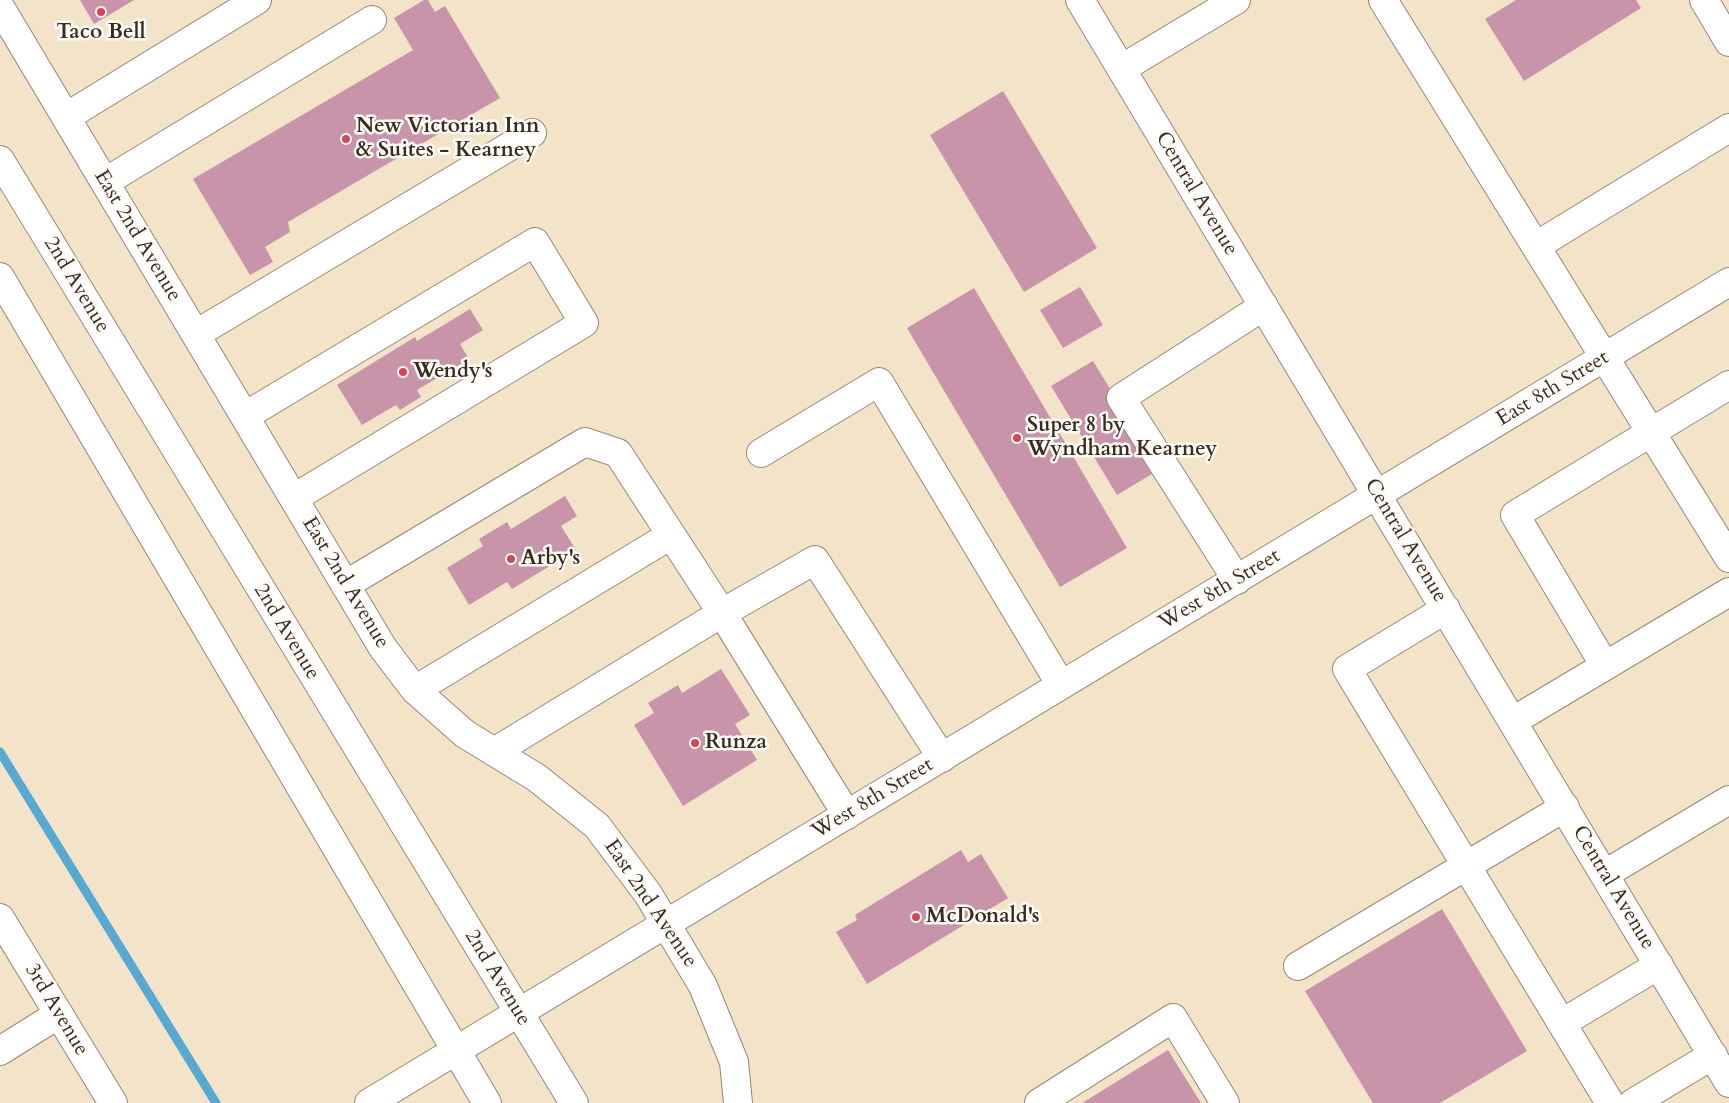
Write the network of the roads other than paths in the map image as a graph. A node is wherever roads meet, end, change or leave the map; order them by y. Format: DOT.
graph roads {
  1 [pos="257,0"];
  2 [pos="1080,0"];
  3 [pos="1236,0"];
  4 [pos="1383,0"];
  5 [pos="1704,0"];
  6 [pos="0,7"];
  7 [pos="372,20"];
  8 [pos="1729,42"];
  9 [pos="1121,69"];
  10 [pos="66,117"];
  11 [pos="1729,128"];
  12 [pos="532,133"];
  13 [pos="0,160"];
  14 [pos="104,182"];
  15 [pos="1536,246"];
  16 [pos="0,276"];
  17 [pos="1729,282"];
  18 [pos="1264,306"];
  19 [pos="196,334"];
  20 [pos="1605,358"];
  21 [pos="1729,385"];
  22 [pos="245,416"];
  23 [pos="1651,432"];
  24 [pos="761,453"];
  25 [pos="1378,495"];
  26 [pos="294,498"];
  27 [pos="671,535"];
  28 [pos="1729,558"];
  29 [pos="1237,580"];
  30 [pos="345,585"];
  31 [pos="1729,592"];
  32 [pos="1446,609"];
  33 [pos="722,613"];
  34 [pos="1605,666"];
  35 [pos="1061,685"];
  36 [pos="415,690"];
  37 [pos="1513,721"];
  38 [pos="494,752"];
  39 [pos="942,758"];
  40 [pos="1729,800"];
  41 [pos="1564,807"];
  42 [pos="847,815"];
  43 [pos="1466,865"];
  44 [pos="1605,874"];
  45 [pos="0,918"];
  46 [pos="666,924"];
  47 [pos="1659,965"];
  48 [pos="1298,966"];
  49 [pos="518,1013"];
  50 [pos="59,1014"];
  51 [pos="1562,1023"];
  52 [pos="456,1050"];
  53 [pos="0,1051"];
  54 [pos="1724,1071"];
  55 [pos="113,1103"];
  56 [pos="369,1103"];
  57 [pos="488,1103"];
  58 [pos="574,1103"];
  59 [pos="738,1103"];
  60 [pos="1038,1103"];
  61 [pos="1225,1103"];
  62 [pos="1610,1103"];
  63 [pos="1633,1103"];
  1 -- 10 [label="street"];
  2 -- 9 [label="street, Central Avenue"];
  3 -- 9 [label="street"];
  4 -- 15 [label="street"];
  5 -- 8 [label="street"];
  6 -- 10 [label="street, East 2nd Avenue"];
  7 -- 14 [label="street"];
  9 -- 18 [label="street, Central Avenue"];
  10 -- 14 [label="street, East 2nd Avenue"];
  11 -- 15 [label="street"];
  12 -- 19 [label="street"];
  13 -- 49 [label="street, 2nd Avenue"];
  14 -- 19 [label="street, East 2nd Avenue"];
  15 -- 20 [label="street"];
  16 -- 52 [label="street"];
  17 -- 20 [label="street, East 8th Street"];
  18 -- 25 [label="street, Central Avenue"];
  18 -- 29 [label="street"];
  19 -- 22 [label="street, East 2nd Avenue"];
  20 -- 23 [label="street"];
  20 -- 25 [label="street, East 8th Street"];
  21 -- 23 [label="street"];
  22 -- 26 [label="street, East 2nd Avenue"];
  22 -- 26 [label="street"];
  23 -- 28 [label="street"];
  23 -- 34 [label="street"];
  24 -- 35 [label="street"];
  25 -- 29 [label="street, West 8th Street"];
  25 -- 32 [label="street, Central Avenue"];
  26 -- 30 [label="street, East 2nd Avenue"];
  27 -- 30 [label="street"];
  27 -- 33 [label="street"];
  27 -- 36 [label="street"];
  29 -- 35 [label="street, West 8th Street"];
  30 -- 36 [label="street, East 2nd Avenue"];
  31 -- 34 [label="street"];
  32 -- 37 [label="street, Central Avenue"];
  32 -- 43 [label="street"];
  33 -- 38 [label="street"];
  33 -- 39 [label="street"];
  33 -- 42 [label="street"];
  34 -- 37 [label="street"];
  35 -- 39 [label="street, West 8th Street"];
  36 -- 38 [label="street, East 2nd Avenue"];
  37 -- 41 [label="street, Central Avenue"];
  38 -- 46 [label="street, East 2nd Avenue"];
  39 -- 42 [label="street, West 8th Street"];
  40 -- 44 [label="street"];
  41 -- 43 [label="street"];
  41 -- 44 [label="street, Central Avenue"];
  42 -- 46 [label="street, West 8th Street"];
  43 -- 48 [label="street"];
  43 -- 51 [label="street"];
  44 -- 47 [label="street, Central Avenue"];
  45 -- 50 [label="street, 3rd Avenue"];
  46 -- 49 [label="street, West 8th Street"];
  46 -- 59 [label="street, East 2nd Avenue"];
  47 -- 51 [label="street"];
  47 -- 54 [label="street, Central Avenue"];
  49 -- 52 [label="street, West 8th Street"];
  49 -- 58 [label="street, 2nd Avenue"];
  50 -- 53 [label="street"];
  50 -- 55 [label="street, 3rd Avenue"];
  51 -- 62 [label="street"];
  52 -- 56 [label="street, West 8th Street"];
  52 -- 57 [label="street"];
  54 -- 63 [label="street"];
  60 -- 61 [label="street"];
}
